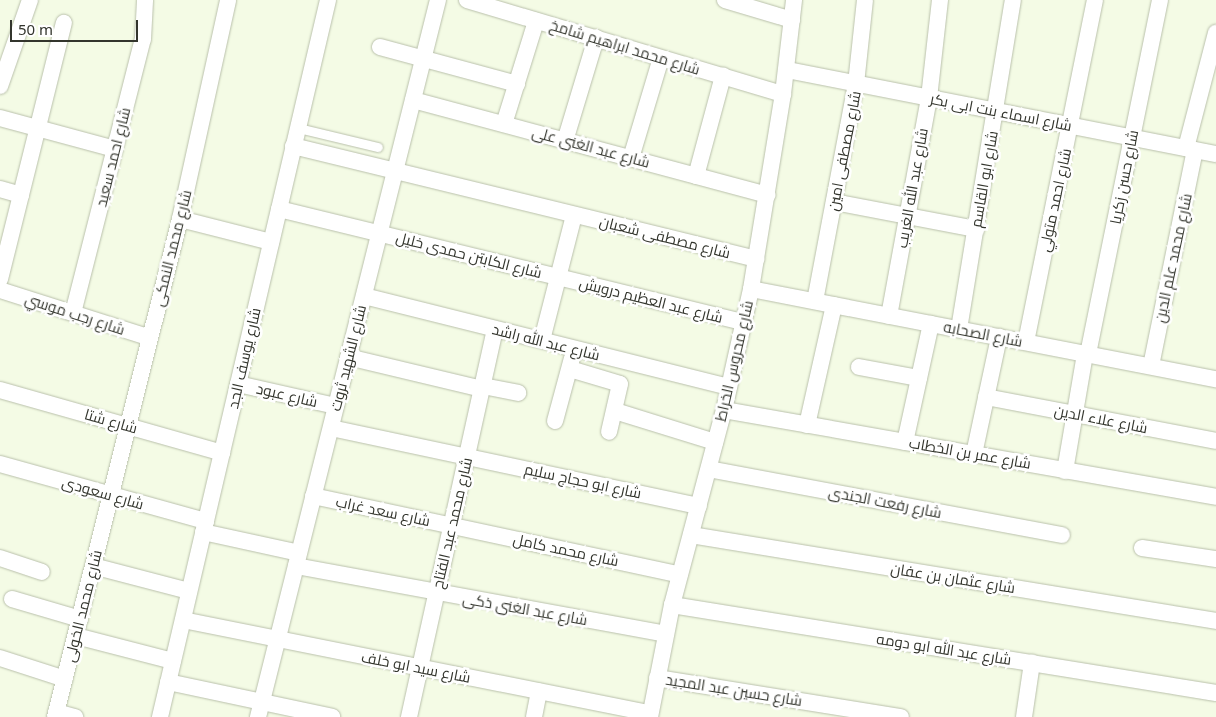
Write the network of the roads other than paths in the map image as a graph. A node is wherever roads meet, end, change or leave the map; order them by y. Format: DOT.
graph roads {
  1 [pos="30,0"];
  2 [pos="145,0"];
  3 [pos="228,0"];
  4 [pos="328,0"];
  5 [pos="438,0"];
  6 [pos="467,0"];
  7 [pos="724,0"];
  8 [pos="794,0"];
  9 [pos="866,0"];
  10 [pos="940,0"];
  11 [pos="1014,0"];
  12 [pos="1095,0"];
  13 [pos="1160,0"];
  14 [pos="792,20"];
  15 [pos="536,21"];
  16 [pos="64,24"];
  17 [pos="1216,34"];
  18 [pos="596,38"];
  19 [pos="380,47"];
  20 [pos="424,58"];
  21 [pos="660,58"];
  22 [pos="787,70"];
  23 [pos="722,76"];
  24 [pos="516,84"];
  25 [pos="856,84"];
  26 [pos="0,86"];
  27 [pos="783,94"];
  28 [pos="929,98"];
  29 [pos="413,100"];
  30 [pos="996,111"];
  31 [pos="0,118"];
  32 [pos="504,124"];
  33 [pos="1070,126"];
  34 [pos="298,128"];
  35 [pos="39,129"];
  36 [pos="1132,138"];
  37 [pos="565,141"];
  38 [pos="293,146"];
  39 [pos="378,147"];
  40 [pos="115,149"];
  41 [pos="1191,149"];
  42 [pos="1216,154"];
  43 [pos="631,158"];
  44 [pos="395,170"];
  45 [pos="696,176"];
  46 [pos="0,190"];
  47 [pos="21,195"];
  48 [pos="768,195"];
  49 [pos="834,202"];
  50 [pos="279,210"];
  51 [pos="574,214"];
  52 [pos="907,216"];
  53 [pos="180,219"];
  54 [pos="976,230"];
  55 [pos="380,234"];
  56 [pos="271,242"];
  57 [pos="756,259"];
  58 [pos="558,277"];
  59 [pos="0,279"];
  60 [pos="751,289"];
  61 [pos="0,290"];
  62 [pos="364,296"];
  63 [pos="815,302"];
  64 [pos="834,305"];
  65 [pos="73,313"];
  66 [pos="889,316"];
  67 [pos="743,322"];
  68 [pos="931,324"];
  69 [pos="496,329"];
  70 [pos="959,329"];
  71 [pos="999,337"];
  72 [pos="150,338"];
  73 [pos="542,340"];
  74 [pos="1026,342"];
  75 [pos="575,349"];
  76 [pos="1086,354"];
  77 [pos="348,357"];
  78 [pos="1151,366"];
  79 [pos="859,367"];
  80 [pos="570,369"];
  81 [pos="919,378"];
  82 [pos="1216,379"];
  83 [pos="238,384"];
  84 [pos="729,387"];
  85 [pos="482,388"];
  86 [pos="0,390"];
  87 [pos="518,393"];
  88 [pos="986,396"];
  89 [pos="336,406"];
  90 [pos="724,410"];
  91 [pos="615,411"];
  92 [pos="1075,414"];
  93 [pos="555,421"];
  94 [pos="807,425"];
  95 [pos="128,426"];
  96 [pos="331,428"];
  97 [pos="608,432"];
  98 [pos="1216,441"];
  99 [pos="716,442"];
  100 [pos="905,442"];
  101 [pos="222,453"];
  102 [pos="974,454"];
  103 [pos="467,457"];
  104 [pos="0,464"];
  105 [pos="709,469"];
  106 [pos="1065,470"];
  107 [pos="111,495"];
  108 [pos="314,496"];
  109 [pos="1216,497"];
  110 [pos="699,506"];
  111 [pos="452,525"];
  112 [pos="204,527"];
  113 [pos="691,535"];
  114 [pos="1062,535"];
  115 [pos="1142,548"];
  116 [pos="0,558"];
  117 [pos="1216,559"];
  118 [pos="298,560"];
  119 [pos="93,566"];
  120 [pos="42,572"];
  121 [pos="680,575"];
  122 [pos="189,591"];
  123 [pos="437,594"];
  124 [pos="12,599"];
  125 [pos="672,605"];
  126 [pos="80,619"];
  127 [pos="182,620"];
  128 [pos="1216,621"];
  129 [pos="666,634"];
  130 [pos="76,636"];
  131 [pos="278,639"];
  132 [pos="0,658"];
  133 [pos="173,661"];
  134 [pos="1032,663"];
  135 [pos="420,668"];
  136 [pos="657,678"];
  137 [pos="65,679"];
  138 [pos="168,682"];
  139 [pos="539,691"];
  140 [pos="1216,693"];
  141 [pos="260,709"];
  142 [pos="860,714"];
  143 [pos="56,715"];
  144 [pos="650,715"];
  145 [pos="75,717"];
  146 [pos="160,717"];
  147 [pos="332,717"];
  148 [pos="410,717"];
  149 [pos="534,717"];
  150 [pos="901,717"];
  151 [pos="1024,717"];
  1 -- 26 [label="street"];
  2 -- 40 [label="street, شارع احمد سعيد"];
  3 -- 53 [label="street, شارع محمد النمكى"];
  4 -- 34 [label="street, شارع يوسف الجد"];
  5 -- 20 [label="street, شارع الشهيد ثروت"];
  6 -- 15 [label="street, شارع محمد ابراهيم شامخ"];
  7 -- 14 [label="street"];
  8 -- 14 [label="street, شارع محروس الخراط"];
  9 -- 25 [label="street, شارع مصطفى امين"];
  10 -- 28 [label="street, شارع عبد الله الغريب"];
  11 -- 30 [label="street, شارع ابو القاسم"];
  12 -- 33 [label="street, شارع احمد متولي"];
  13 -- 36 [label="street, شارع حسن زكريا"];
  14 -- 22 [label="street, شارع محروس الخراط"];
  15 -- 18 [label="street, شارع محمد ابراهيم شامخ"];
  15 -- 24 [label="street"];
  16 -- 35 [label="street"];
  17 -- 41 [label="street, شارع محمد علم الدين"];
  18 -- 21 [label="street, شارع محمد ابراهيم شامخ"];
  18 -- 37 [label="street"];
  19 -- 20 [label="street"];
  20 -- 24 [label="street"];
  20 -- 29 [label="street, شارع الشهيد ثروت"];
  21 -- 23 [label="street, شارع محمد ابراهيم شامخ"];
  21 -- 43 [label="street"];
  22 -- 25 [label="street, شارع اسماء بنت ابى بكر"];
  22 -- 27 [label="street, شارع محروس الخراط"];
  23 -- 27 [label="street, شارع محمد ابراهيم شامخ"];
  23 -- 45 [label="street"];
  24 -- 32 [label="street"];
  25 -- 28 [label="street, شارع اسماء بنت ابى بكر"];
  25 -- 49 [label="street, شارع مصطفى امين"];
  27 -- 48 [label="street, شارع محروس الخراط"];
  28 -- 30 [label="street, شارع اسماء بنت ابى بكر"];
  28 -- 52 [label="street, شارع عبد الله الغريب"];
  29 -- 32 [label="street, شارع عبد الغنى على"];
  29 -- 44 [label="street, شارع الشهيد ثروت"];
  30 -- 33 [label="street, شارع اسماء بنت ابى بكر"];
  30 -- 54 [label="street, شارع ابو القاسم"];
  31 -- 35 [label="street"];
  32 -- 37 [label="street, شارع عبد الغنى على"];
  33 -- 36 [label="street, شارع اسماء بنت ابى بكر"];
  33 -- 74 [label="street, شارع احمد متولي"];
  34 -- 38 [label="street, شارع يوسف الجد"];
  34 -- 39 [label="lane"];
  35 -- 40 [label="street"];
  35 -- 47 [label="street"];
  36 -- 41 [label="street, شارع اسماء بنت ابى بكر"];
  36 -- 76 [label="street, شارع حسن زكريا"];
  37 -- 43 [label="street, شارع عبد الغنى على"];
  38 -- 44 [label="street, شارع مصطفى شعبان"];
  38 -- 50 [label="street, شارع يوسف الجد"];
  40 -- 65 [label="street, شارع احمد سعيد"];
  41 -- 42 [label="street, شارع اسماء بنت ابى بكر"];
  41 -- 78 [label="street, شارع محمد علم الدين"];
  43 -- 45 [label="street, شارع عبد الغنى على"];
  44 -- 51 [label="street, شارع مصطفى شعبان"];
  44 -- 55 [label="street, شارع الشهيد ثروت"];
  45 -- 48 [label="street, شارع عبد الغنى على"];
  46 -- 47 [label="street"];
  47 -- 59 [label="street"];
  48 -- 57 [label="street, شارع محروس الخراط"];
  49 -- 52 [label="street"];
  49 -- 63 [label="street, شارع مصطفى امين"];
  50 -- 55 [label="street, شارع الكابتن حمدى خليل"];
  50 -- 56 [label="street, شارع يوسف الجد"];
  51 -- 57 [label="street, شارع مصطفى شعبان"];
  51 -- 58 [label="street"];
  52 -- 54 [label="street"];
  52 -- 66 [label="street, شارع عبد الله الغريب"];
  53 -- 56 [label="street"];
  53 -- 72 [label="street, شارع محمد النمكى"];
  54 -- 70 [label="street, شارع ابو القاسم"];
  55 -- 58 [label="street, شارع الكابتن حمدى خليل"];
  55 -- 62 [label="street, شارع الشهيد ثروت"];
  56 -- 83 [label="street, شارع يوسف الجد"];
  57 -- 60 [label="street, شارع محروس الخراط"];
  58 -- 67 [label="street, شارع عبد العظيم درويش"];
  58 -- 73 [label="street"];
  60 -- 63 [label="street, شارع الصحابه"];
  60 -- 67 [label="street, شارع محروس الخراط"];
  61 -- 65 [label="street, شارع رجب موسي"];
  62 -- 69 [label="street, شارع عبد الله راشد"];
  62 -- 77 [label="street, شارع الشهيد ثروت"];
  63 -- 64 [label="street, شارع الصحابه"];
  64 -- 66 [label="street, شارع الصحابه"];
  64 -- 94 [label="street"];
  65 -- 72 [label="street, شارع رجب موسي"];
  66 -- 68 [label="street, شارع الصحابه"];
  67 -- 84 [label="street, شارع محروس الخراط"];
  68 -- 70 [label="street, شارع الصحابه"];
  68 -- 81 [label="street"];
  69 -- 73 [label="street, شارع عبد الله راشد"];
  69 -- 85 [label="street, شارع محمد عبد الفتاح"];
  70 -- 71 [label="street, شارع الصحابه"];
  71 -- 74 [label="street, شارع الصحابه"];
  71 -- 88 [label="street"];
  72 -- 95 [label="street, شارع محمد النمكى"];
  73 -- 75 [label="street, شارع عبد الله راشد"];
  74 -- 76 [label="street, شارع الصحابه"];
  75 -- 80 [label="street"];
  75 -- 84 [label="street, شارع عبد الله راشد"];
  76 -- 78 [label="street, شارع الصحابه"];
  76 -- 92 [label="street, شارع حسن زكريا"];
  77 -- 85 [label="street"];
  77 -- 89 [label="street, شارع الشهيد ثروت"];
  78 -- 82 [label="street, شارع الصحابه"];
  79 -- 81 [label="street"];
  80 -- 91 [label="street"];
  80 -- 93 [label="street"];
  81 -- 100 [label="street"];
  83 -- 89 [label="street, شارع عبود"];
  83 -- 101 [label="street, شارع يوسف الجد"];
  84 -- 90 [label="street, شارع محروس الخراط"];
  85 -- 87 [label="street"];
  85 -- 103 [label="street, شارع محمد عبد الفتاح"];
  86 -- 95 [label="street, شارع شتا"];
  88 -- 92 [label="street, شارع علاء الدين"];
  88 -- 102 [label="street"];
  89 -- 96 [label="street, شارع الشهيد ثروت"];
  90 -- 94 [label="street, شارع عمر بن الخطاب"];
  90 -- 99 [label="street, شارع محروس الخراط"];
  91 -- 97 [label="street"];
  91 -- 99 [label="street"];
  92 -- 98 [label="street, شارع علاء الدين"];
  92 -- 106 [label="street, شارع حسن زكريا"];
  94 -- 100 [label="street, شارع عمر بن الخطاب"];
  95 -- 101 [label="street, شارع شتا"];
  95 -- 107 [label="street, شارع محمد النمكى"];
  96 -- 103 [label="street, شارع ابو حجاج سليم"];
  96 -- 108 [label="street, شارع الشهيد ثروت"];
  99 -- 105 [label="street, شارع محروس الخراط"];
  100 -- 102 [label="street, شارع عمر بن الخطاب"];
  101 -- 112 [label="street, شارع يوسف الجد"];
  102 -- 106 [label="street, شارع عمر بن الخطاب"];
  103 -- 110 [label="street, شارع ابو حجاج سليم"];
  103 -- 111 [label="street, شارع محمد عبد الفتاح"];
  104 -- 107 [label="street, شارع سعودى"];
  105 -- 110 [label="street, شارع محروس الخراط"];
  105 -- 114 [label="street, شارع رفعت الجندى"];
  106 -- 109 [label="street, شارع عمر بن الخطاب"];
  107 -- 112 [label="street, شارع سعودى"];
  107 -- 119 [label="street, شارع محمد الخولى"];
  108 -- 111 [label="street, شارع سعد غراب"];
  108 -- 118 [label="street, شارع الشهيد ثروت"];
  110 -- 113 [label="street, شارع محروس الخراط"];
  111 -- 121 [label="street, شارع محمد كامل"];
  111 -- 123 [label="street, شارع محمد عبد الفتاح"];
  112 -- 118 [label="street, شارع سعودى"];
  112 -- 122 [label="street, شارع يوسف الجد"];
  113 -- 121 [label="street, شارع محروس الخراط"];
  113 -- 128 [label="street, شارع عثمان بن عفان"];
  115 -- 117 [label="street"];
  116 -- 120 [label="street"];
  118 -- 123 [label="street, شارع عبد الغنى ذكى"];
  118 -- 131 [label="street, شارع الشهيد ثروت"];
  119 -- 122 [label="street"];
  119 -- 126 [label="street, شارع محمد الخولى"];
  121 -- 125 [label="street, شارع محروس الخراط"];
  122 -- 127 [label="street, شارع يوسف الجد"];
  123 -- 129 [label="street, شارع عبد الغنى ذكى"];
  123 -- 135 [label="street, شارع محمد عبد الفتاح"];
  124 -- 126 [label="street"];
  125 -- 129 [label="street, شارع محروس الخراط"];
  125 -- 134 [label="street, شارع عبد الله ابو دومه"];
  126 -- 130 [label="street, شارع محمد الخولى"];
  127 -- 131 [label="street, شارع سيد ابو خلف"];
  127 -- 133 [label="street, شارع يوسف الجد"];
  129 -- 136 [label="street, شارع محروس الخراط"];
  130 -- 133 [label="street"];
  130 -- 137 [label="street, شارع محمد الخولى"];
  131 -- 135 [label="street, شارع سيد ابو خلف"];
  131 -- 141 [label="street, شارع الشهيد ثروت"];
  132 -- 137 [label="street"];
  133 -- 138 [label="street, شارع يوسف الجد"];
  134 -- 140 [label="street, شارع عبد الله ابو دومه"];
  134 -- 151 [label="street"];
  135 -- 139 [label="street, شارع سيد ابو خلف"];
  135 -- 148 [label="street, شارع محمد عبد الفتاح"];
  136 -- 142 [label="street, شارع حسين عبد المجيد"];
  136 -- 144 [label="street, شارع محروس الخراط"];
  137 -- 143 [label="street, شارع محمد الخولى"];
  138 -- 141 [label="street"];
  138 -- 146 [label="street, شارع يوسف الجد"];
  139 -- 144 [label="street, شارع سيد ابو خلف"];
  139 -- 149 [label="street"];
  141 -- 147 [label="street"];
  142 -- 150 [label="street, شارع حسين عبد المجيد"];
  143 -- 145 [label="street"];
}
